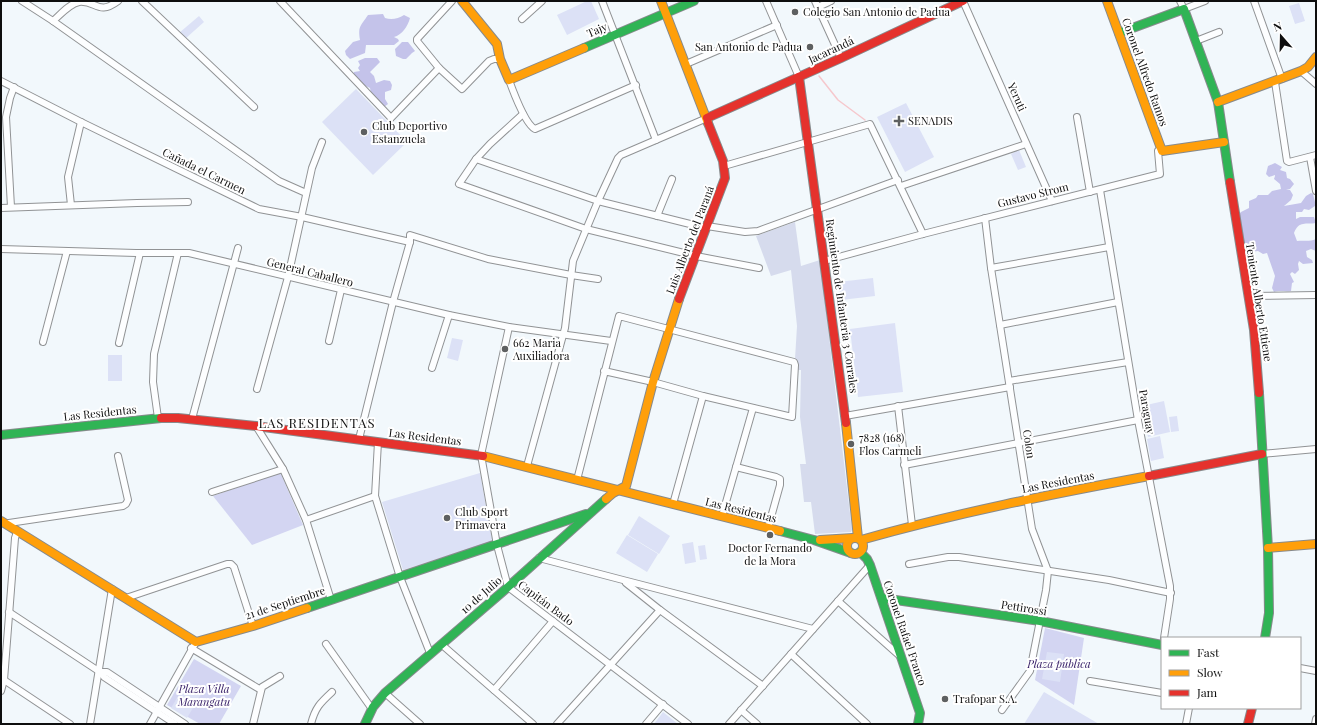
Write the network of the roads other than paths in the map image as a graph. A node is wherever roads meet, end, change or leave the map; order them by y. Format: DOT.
graph roads {
  1 [pos="22,1"];
  2 [pos="118,1"];
  3 [pos="142,1"];
  4 [pos="280,1"];
  5 [pos="452,1"];
  6 [pos="462,1"];
  7 [pos="542,1"];
  8 [pos="602,1"];
  9 [pos="661,1"];
  10 [pos="694,1"];
  11 [pos="766,1"];
  12 [pos="830,1"];
  13 [pos="1107,1"];
  14 [pos="1180,1"];
  15 [pos="1205,1"];
  16 [pos="1254,1"];
  17 [pos="960,2"];
  18 [pos="816,4"];
  19 [pos="1184,9"];
  20 [pos="666,13"];
  21 [pos="522,20"];
  22 [pos="53,21"];
  23 [pos="777,25"];
  24 [pos="1219,32"];
  25 [pos="1119,33"];
  26 [pos="615,34"];
  27 [pos="1196,41"];
  28 [pos="1316,57"];
  29 [pos="841,58"];
  30 [pos="500,59"];
  31 [pos="686,64"];
  32 [pos="439,68"];
  33 [pos="1301,71"];
  34 [pos="799,77"];
  35 [pos="509,80"];
  36 [pos="1279,80"];
  37 [pos="1,81"];
  38 [pos="1316,84"];
  39 [pos="636,85"];
  40 [pos="14,87"];
  41 [pos="1218,102"];
  42 [pos="254,106"];
  43 [pos="523,114"];
  44 [pos="1076,117"];
  45 [pos="707,118"];
  46 [pos="81,122"];
  47 [pos="656,140"];
  48 [pos="809,141"];
  49 [pos="322,142"];
  50 [pos="1224,142"];
  51 [pos="1026,144"];
  52 [pos="1162,151"];
  53 [pos="1313,156"];
  54 [pos="476,159"];
  55 [pos="724,166"];
  56 [pos="672,179"];
  57 [pos="899,183"];
  58 [pos="1100,190"];
  59 [pos="1316,191"];
  60 [pos="1090,192"];
  61 [pos="306,193"];
  62 [pos="598,201"];
  63 [pos="1052,201"];
  64 [pos="188,202"];
  65 [pos="71,206"];
  66 [pos="1,208"];
  67 [pos="11,208"];
  68 [pos="818,209"];
  69 [pos="657,216"];
  70 [pos="302,217"];
  71 [pos="985,218"];
  72 [pos="706,227"];
  73 [pos="586,229"];
  74 [pos="923,234"];
  75 [pos="410,242"];
  76 [pos="1109,247"];
  77 [pos="238,248"];
  78 [pos="1,249"];
  79 [pos="67,251"];
  80 [pos="140,253"];
  81 [pos="178,253"];
  82 [pos="696,256"];
  83 [pos="824,261"];
  84 [pos="234,263"];
  85 [pos="759,268"];
  86 [pos="991,268"];
  87 [pos="571,275"];
  88 [pos="288,277"];
  89 [pos="598,279"];
  90 [pos="341,290"];
  91 [pos="1316,294"];
  92 [pos="1248,296"];
  93 [pos="393,302"];
  94 [pos="1118,302"];
  95 [pos="449,315"];
  96 [pos="1000,325"];
  97 [pos="509,327"];
  98 [pos="668,330"];
  99 [pos="564,334"];
  100 [pos="329,341"];
  101 [pos="611,341"];
  102 [pos="43,342"];
  103 [pos="119,343"];
  104 [pos="1128,362"];
  105 [pos="432,368"];
  106 [pos="604,371"];
  107 [pos="653,382"];
  108 [pos="1010,384"];
  109 [pos="257,389"];
  110 [pos="703,396"];
  111 [pos="898,406"];
  112 [pos="753,408"];
  113 [pos="845,416"];
  114 [pos="158,418"];
  115 [pos="192,419"];
  116 [pos="1138,420"];
  117 [pos="256,426"];
  118 [pos="1,435"];
  119 [pos="359,439"];
  120 [pos="378,442"];
  121 [pos="1019,443"];
  122 [pos="1316,449"];
  123 [pos="1262,454"];
  124 [pos="481,455"];
  125 [pos="118,456"];
  126 [pos="904,465"];
  127 [pos="527,466"];
  128 [pos="736,467"];
  129 [pos="283,469"];
  130 [pos="1149,476"];
  131 [pos="577,480"];
  132 [pos="621,490"];
  133 [pos="212,492"];
  134 [pos="375,496"];
  135 [pos="1028,499"];
  136 [pos="673,504"];
  137 [pos="591,513"];
  138 [pos="722,516"];
  139 [pos="306,520"];
  140 [pos="3,524"];
  141 [pos="912,525"];
  142 [pos="768,528"];
  143 [pos="17,532"];
  144 [pos="857,539"];
  145 [pos="814,540"];
  146 [pos="1316,544"];
  147 [pos="497,545"];
  148 [pos="1268,548"];
  149 [pos="851,552"];
  150 [pos="860,552"];
  151 [pos="539,558"];
  152 [pos="910,564"];
  153 [pos="870,566"];
  154 [pos="1048,571"];
  155 [pos="400,577"];
  156 [pos="623,580"];
  157 [pos="508,587"];
  158 [pos="112,589"];
  159 [pos="1171,593"];
  160 [pos="126,598"];
  161 [pos="882,598"];
  162 [pos="331,600"];
  163 [pos="838,601"];
  164 [pos="660,610"];
  165 [pos="9,612"];
  166 [pos="553,621"];
  167 [pos="1040,621"];
  168 [pos="1,626"];
  169 [pos="253,626"];
  170 [pos="8,629"];
  171 [pos="813,629"];
  172 [pos="1164,637"];
  173 [pos="1265,637"];
  174 [pos="326,644"];
  175 [pos="440,644"];
  176 [pos="194,645"];
  177 [pos="1161,645"];
  178 [pos="430,654"];
  179 [pos="791,654"];
  180 [pos="902,658"];
  181 [pos="610,664"];
  182 [pos="1301,668"];
  183 [pos="1316,671"];
  184 [pos="99,672"];
  185 [pos="280,676"];
  186 [pos="4,680"];
  187 [pos="1090,681"];
  188 [pos="763,686"];
  189 [pos="261,690"];
  190 [pos="494,690"];
  191 [pos="1,691"];
  192 [pos="332,692"];
  193 [pos="1161,692"];
  194 [pos="384,693"];
  195 [pos="663,704"];
  196 [pos="158,709"];
  197 [pos="372,709"];
  198 [pos="1189,709"];
  199 [pos="1252,709"];
  200 [pos="741,710"];
  201 [pos="1002,710"];
  202 [pos="1316,719"];
  203 [pos="70,724"];
  204 [pos="90,724"];
  205 [pos="150,724"];
  206 [pos="175,724"];
  207 [pos="185,724"];
  208 [pos="253,724"];
  209 [pos="311,724"];
  210 [pos="365,724"];
  211 [pos="420,724"];
  212 [pos="533,724"];
  213 [pos="557,724"];
  214 [pos="646,724"];
  215 [pos="688,724"];
  216 [pos="729,724"];
  217 [pos="757,724"];
  218 [pos="867,724"];
  219 [pos="918,724"];
  220 [pos="1186,724"];
  221 [pos="1248,724"];
  222 [pos="1315,724"];
  1 -- 22 [label="street"];
  2 -- 22 [label="street"];
  3 -- 42 [label="street"];
  4 -- 32 [label="street"];
  5 -- 32 [label="street"];
  6 -- 30 [label="main road"];
  7 -- 21 [label="street"];
  8 -- 26 [label="street"];
  9 -- 20 [label="main road, Luis Alberto del Paraná"];
  10 -- 20 [label="main road, Tajy"];
  11 -- 23 [label="street"];
  12 -- 18 [label="street"];
  13 -- 25 [label="main road, Coronel Alfredo Ramos"];
  14 -- 19 [label="street, Teniente Alberto Ettiene"];
  15 -- 19 [label="street"];
  16 -- 36 [label="street"];
  17 -- 29 [label="main road, Jacarandá"];
  17 -- 51 [label="street, Yeruti"];
  18 -- 29 [label="street"];
  19 -- 25 [label="main road"];
  19 -- 27 [label="main road, Teniente Alberto Ettiene"];
  20 -- 26 [label="main road, Tajy"];
  20 -- 31 [label="main road, Luis Alberto del Paraná"];
  22 -- 61 [label="street"];
  23 -- 31 [label="street"];
  23 -- 34 [label="street"];
  24 -- 27 [label="street"];
  25 -- 52 [label="main road, Coronel Alfredo Ramos"];
  26 -- 35 [label="main road, Tajy"];
  26 -- 39 [label="street"];
  27 -- 41 [label="main road, Teniente Alberto Ettiene"];
  28 -- 33 [label="main road"];
  29 -- 34 [label="main road, Jacarandá"];
  30 -- 32 [label="street"];
  30 -- 35 [label="main road"];
  31 -- 45 [label="main road, Luis Alberto del Paraná"];
  33 -- 36 [label="main road"];
  33 -- 38 [label="street"];
  34 -- 45 [label="main road, Jacarandá"];
  34 -- 48 [label="main road, Regimiento de Infanteria 3 Corrales"];
  35 -- 43 [label="street"];
  36 -- 41 [label="main road"];
  36 -- 53 [label="street"];
  37 -- 40 [label="street, Cañada el Carmen"];
  39 -- 43 [label="street"];
  39 -- 47 [label="street"];
  40 -- 46 [label="street, Cañada el Carmen"];
  40 -- 67 [label="street"];
  41 -- 50 [label="main road, Teniente Alberto Ettiene"];
  43 -- 54 [label="street"];
  44 -- 60 [label="street"];
  45 -- 47 [label="street"];
  45 -- 55 [label="main road, Luis Alberto del Paraná"];
  46 -- 65 [label="street"];
  46 -- 70 [label="street, Cañada el Carmen"];
  47 -- 62 [label="street"];
  48 -- 55 [label="street"];
  48 -- 57 [label="street"];
  48 -- 68 [label="main road, Regimiento de Infanteria 3 Corrales"];
  49 -- 61 [label="street"];
  50 -- 52 [label="main road"];
  50 -- 92 [label="main road, Teniente Alberto Ettiene"];
  51 -- 57 [label="street"];
  51 -- 63 [label="street, Yeruti"];
  52 -- 58 [label="street, Gustavo Strom"];
  53 -- 59 [label="street"];
  54 -- 62 [label="street"];
  54 -- 73 [label="street"];
  55 -- 72 [label="main road, Luis Alberto del Paraná"];
  56 -- 69 [label="street"];
  57 -- 68 [label="street"];
  57 -- 74 [label="street"];
  58 -- 60 [label="street, Gustavo Strom"];
  58 -- 76 [label="street, Paraguay"];
  60 -- 63 [label="street, Gustavo Strom"];
  61 -- 70 [label="street"];
  62 -- 69 [label="street"];
  62 -- 73 [label="street"];
  63 -- 71 [label="street, Gustavo Strom"];
  64 -- 65 [label="street"];
  65 -- 67 [label="street"];
  66 -- 67 [label="street"];
  68 -- 72 [label="street"];
  68 -- 83 [label="main road, Regimiento de Infanteria 3 Corrales"];
  69 -- 72 [label="street"];
  70 -- 75 [label="street, Cañada el Carmen"];
  70 -- 88 [label="street"];
  71 -- 74 [label="street, Gustavo Strom"];
  71 -- 86 [label="street, Colon"];
  72 -- 82 [label="main road, Luis Alberto del Paraná"];
  73 -- 82 [label="street"];
  73 -- 87 [label="street"];
  74 -- 83 [label="street, Gustavo Strom"];
  75 -- 87 [label="street"];
  75 -- 93 [label="street"];
  76 -- 86 [label="street"];
  76 -- 94 [label="street, Paraguay"];
  77 -- 84 [label="street"];
  78 -- 79 [label="street, General Caballero"];
  79 -- 80 [label="street, General Caballero"];
  79 -- 102 [label="street"];
  80 -- 81 [label="street, General Caballero"];
  80 -- 103 [label="street"];
  81 -- 84 [label="street, General Caballero"];
  81 -- 114 [label="street"];
  82 -- 85 [label="street"];
  82 -- 98 [label="main road, Luis Alberto del Paraná"];
  83 -- 113 [label="main road, Regimiento de Infanteria 3 Corrales"];
  84 -- 88 [label="street, General Caballero"];
  84 -- 115 [label="street"];
  86 -- 96 [label="street, Colon"];
  87 -- 89 [label="street"];
  87 -- 99 [label="street"];
  88 -- 90 [label="street, General Caballero"];
  88 -- 109 [label="street"];
  90 -- 93 [label="street, General Caballero"];
  90 -- 100 [label="street"];
  91 -- 92 [label="street"];
  92 -- 123 [label="main road, Teniente Alberto Ettiene"];
  93 -- 95 [label="street, General Caballero"];
  93 -- 119 [label="street"];
  94 -- 96 [label="street"];
  94 -- 104 [label="street, Paraguay"];
  95 -- 97 [label="street, General Caballero"];
  95 -- 105 [label="street"];
  96 -- 108 [label="street, Colon"];
  97 -- 99 [label="street, General Caballero"];
  97 -- 124 [label="street, Capitán Bado"];
  98 -- 101 [label="street"];
  98 -- 107 [label="main road, Luis Alberto del Paraná"];
  98 -- 112 [label="street"];
  99 -- 101 [label="street, General Caballero"];
  99 -- 127 [label="street"];
  101 -- 106 [label="street"];
  104 -- 108 [label="street"];
  104 -- 116 [label="street, Paraguay"];
  106 -- 107 [label="street"];
  106 -- 131 [label="street"];
  107 -- 110 [label="street"];
  107 -- 132 [label="main road, Luis Alberto del Paraná"];
  108 -- 111 [label="street"];
  108 -- 121 [label="street, Colon"];
  110 -- 112 [label="street"];
  110 -- 136 [label="street"];
  111 -- 113 [label="street"];
  111 -- 126 [label="street"];
  112 -- 128 [label="street"];
  113 -- 144 [label="main road, Regimiento de Infanteria 3 Corrales"];
  114 -- 115 [label="main road, Las Residentas"];
  114 -- 118 [label="main road, Las Residentas"];
  115 -- 117 [label="main road, Las Residentas"];
  116 -- 121 [label="street"];
  116 -- 130 [label="street, Paraguay"];
  117 -- 119 [label="main road, Las Residentas"];
  117 -- 129 [label="street"];
  119 -- 120 [label="main road, Las Residentas"];
  120 -- 124 [label="main road, Las Residentas"];
  120 -- 134 [label="street"];
  121 -- 126 [label="street"];
  121 -- 135 [label="street, Colon"];
  122 -- 123 [label="street"];
  123 -- 130 [label="main road, Las Residentas"];
  123 -- 148 [label="main road, Teniente Alberto Ettiene"];
  124 -- 127 [label="main road, Las Residentas"];
  124 -- 147 [label="street, Capitán Bado"];
  125 -- 140 [label="street"];
  126 -- 141 [label="street"];
  127 -- 131 [label="main road, Las Residentas"];
  128 -- 138 [label="street"];
  128 -- 142 [label="street"];
  129 -- 133 [label="street"];
  129 -- 139 [label="street"];
  130 -- 135 [label="main road, Las Residentas"];
  130 -- 159 [label="street, Paraguay"];
  131 -- 132 [label="main road, Las Residentas"];
  132 -- 136 [label="main road, Las Residentas"];
  132 -- 137 [label="main road, 10 de Julio"];
  134 -- 139 [label="street"];
  134 -- 155 [label="street"];
  135 -- 141 [label="main road, Las Residentas"];
  135 -- 154 [label="street, Colon"];
  136 -- 138 [label="main road, Las Residentas"];
  137 -- 147 [label="main road, 21 de Septiembre"];
  137 -- 151 [label="main road, 10 de Julio"];
  138 -- 142 [label="main road, Las Residentas"];
  139 -- 162 [label="street"];
  140 -- 143 [label="main road"];
  141 -- 144 [label="main road, Las Residentas"];
  142 -- 145 [label="main road, Las Residentas"];
  143 -- 158 [label="main road"];
  143 -- 165 [label="street"];
  144 -- 145 [label="main road, Las Residentas"];
  144 -- 149 [label="main road"];
  144 -- 150 [label="main road"];
  145 -- 149 [label="main road, Las Residentas"];
  146 -- 148 [label="main road"];
  147 -- 155 [label="main road, 21 de Septiembre"];
  147 -- 157 [label="street, Capitán Bado"];
  148 -- 173 [label="main road, Teniente Alberto Ettiene"];
  149 -- 150 [label="main road"];
  150 -- 153 [label="main road, Coronel Rafael Franco"];
  151 -- 156 [label="street"];
  151 -- 157 [label="main road, 10 de Julio"];
  152 -- 154 [label="street"];
  153 -- 161 [label="main road, Coronel Rafael Franco"];
  153 -- 163 [label="street"];
  154 -- 159 [label="street"];
  154 -- 167 [label="street, Colon"];
  155 -- 162 [label="main road, 21 de Septiembre"];
  155 -- 178 [label="street"];
  156 -- 164 [label="street"];
  156 -- 171 [label="street"];
  157 -- 166 [label="street, Capitán Bado"];
  157 -- 175 [label="main road, 10 de Julio"];
  158 -- 160 [label="main road"];
  158 -- 184 [label="street"];
  159 -- 172 [label="street, Paraguay"];
  160 -- 169 [label="street"];
  160 -- 176 [label="main road"];
  161 -- 167 [label="main road, Pettirossi"];
  161 -- 180 [label="main road, Coronel Rafael Franco"];
  162 -- 169 [label="main road, 21 de Septiembre"];
  163 -- 171 [label="street"];
  163 -- 180 [label="street"];
  164 -- 181 [label="street"];
  164 -- 188 [label="street"];
  165 -- 170 [label="street"];
  165 -- 184 [label="street"];
  166 -- 181 [label="street, Capitán Bado"];
  166 -- 190 [label="street"];
  167 -- 177 [label="main road, Pettirossi"];
  167 -- 201 [label="street, Colon"];
  168 -- 170 [label="street"];
  169 -- 176 [label="main road, 21 de Septiembre"];
  170 -- 186 [label="street"];
  171 -- 179 [label="street"];
  174 -- 197 [label="street"];
  175 -- 178 [label="main road, 10 de Julio"];
  175 -- 190 [label="street"];
  176 -- 189 [label="street"];
  176 -- 196 [label="street"];
  178 -- 194 [label="main road, 10 de Julio"];
  179 -- 188 [label="street"];
  179 -- 218 [label="street"];
  180 -- 219 [label="main road, Coronel Rafael Franco"];
  181 -- 195 [label="street, Capitán Bado"];
  181 -- 213 [label="street"];
  182 -- 183 [label="street"];
  184 -- 196 [label="street"];
  184 -- 204 [label="street"];
  185 -- 189 [label="street"];
  186 -- 191 [label="street"];
  186 -- 203 [label="street"];
  187 -- 193 [label="street"];
  188 -- 200 [label="street"];
  189 -- 208 [label="street"];
  190 -- 212 [label="street"];
  192 -- 209 [label="street"];
  194 -- 197 [label="main road, 10 de Julio"];
  194 -- 211 [label="street"];
  195 -- 214 [label="street"];
  195 -- 215 [label="street, Capitán Bado"];
  196 -- 205 [label="street"];
  196 -- 206 [label="street"];
  196 -- 207 [label="street"];
  197 -- 210 [label="main road, 10 de Julio"];
  198 -- 220 [label="street"];
  199 -- 221 [label="main road"];
  200 -- 216 [label="street"];
  200 -- 217 [label="street"];
  202 -- 222 [label="street"];
}
